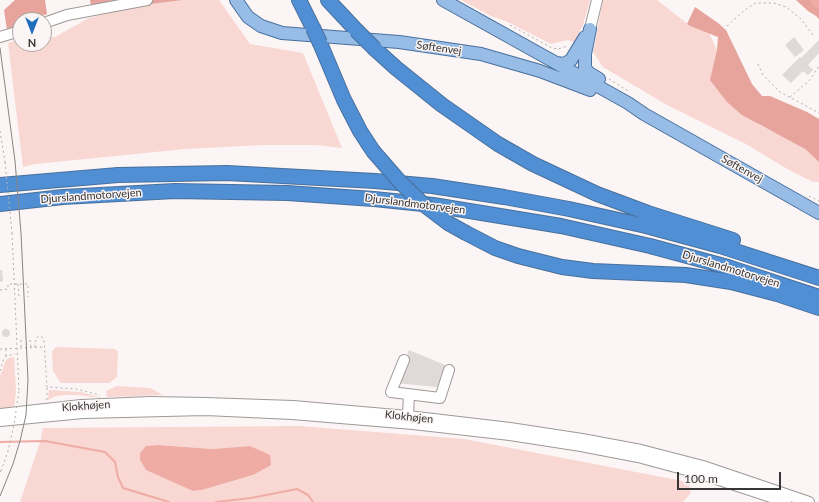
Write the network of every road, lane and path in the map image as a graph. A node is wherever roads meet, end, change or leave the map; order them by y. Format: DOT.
graph roads {
  1 [pos="147,0"];
  2 [pos="236,0"];
  3 [pos="299,0"];
  4 [pos="328,0"];
  5 [pos="443,0"];
  6 [pos="597,0"];
  7 [pos="755,0"];
  8 [pos="756,3"];
  9 [pos="52,20"];
  10 [pos="508,24"];
  11 [pos="727,26"];
  12 [pos="590,29"];
  13 [pos="12,33"];
  14 [pos="813,35"];
  15 [pos="0,37"];
  16 [pos="578,50"];
  17 [pos="556,63"];
  18 [pos="758,64"];
  19 [pos="819,66"];
  20 [pos="608,78"];
  21 [pos="633,95"];
  22 [pos="790,97"];
  23 [pos="819,113"];
  24 [pos="644,114"];
  25 [pos="0,131"];
  26 [pos="0,185"];
  27 [pos="805,194"];
  28 [pos="819,201"];
  29 [pos="0,204"];
  30 [pos="819,213"];
  31 [pos="819,269"];
  32 [pos="819,278"];
  33 [pos="13,284"];
  34 [pos="18,284"];
  35 [pos="0,290"];
  36 [pos="18,297"];
  37 [pos="28,297"];
  38 [pos="819,297"];
  39 [pos="819,308"];
  40 [pos="20,340"];
  41 [pos="30,340"];
  42 [pos="35,347"];
  43 [pos="45,347"];
  44 [pos="16,348"];
  45 [pos="21,348"];
  46 [pos="31,348"];
  47 [pos="0,349"];
  48 [pos="6,349"];
  49 [pos="16,354"];
  50 [pos="6,357"];
  51 [pos="404,360"];
  52 [pos="449,370"];
  53 [pos="0,371"];
  54 [pos="47,387"];
  55 [pos="410,394"];
  56 [pos="100,395"];
  57 [pos="47,403"];
  58 [pos="0,414"];
  59 [pos="408,416"];
  60 [pos="5,423"];
  61 [pos="17,423"];
  62 [pos="0,472"];
  63 [pos="786,502"];
  64 [pos="809,502"];
  1 -- 9 [label="street"];
  2 -- 24 [label="main road, Søftenvej"];
  3 -- 39 [label="highway, bridge"];
  4 -- 31 [label="highway, bridge"];
  5 -- 17 [label="main road, Søftenvej"];
  6 -- 12 [label="street"];
  7 -- 8 [label="path"];
  8 -- 11 [label="path"];
  8 -- 14 [label="path"];
  10 -- 16 [label="path"];
  12 -- 16 [label="main road"];
  12 -- 24 [label="main road"];
  13 -- 15 [label="street"];
  16 -- 17 [label="main road"];
  17 -- 24 [label="main road, Søftenvej"];
  18 -- 22 [label="path"];
  19 -- 22 [label="path"];
  20 -- 21 [label="path"];
  22 -- 23 [label="path"];
  24 -- 30 [label="main road, Søftenvej"];
  25 -- 33 [label="path, bridge"];
  26 -- 32 [label="highway, Djurslandmotorvejen"];
  27 -- 28 [label="path"];
  29 -- 38 [label="highway, Djurslandmotorvejen"];
  33 -- 34 [label="path"];
  33 -- 35 [label="path"];
  33 -- 44 [label="path"];
  34 -- 36 [label="path"];
  34 -- 37 [label="path"];
  40 -- 45 [label="path"];
  41 -- 46 [label="path"];
  42 -- 43 [label="path"];
  42 -- 43 [label="path"];
  42 -- 46 [label="path"];
  43 -- 54 [label="path"];
  44 -- 45 [label="path"];
  44 -- 48 [label="path"];
  44 -- 49 [label="path"];
  45 -- 46 [label="path"];
  47 -- 48 [label="path"];
  48 -- 50 [label="path"];
  49 -- 50 [label="path"];
  49 -- 62 [label="path, bridge"];
  50 -- 53 [label="path"];
  51 -- 55 [label="street"];
  52 -- 55 [label="street"];
  54 -- 56 [label="path"];
  54 -- 57 [label="path"];
  55 -- 59 [label="street"];
  58 -- 59 [label="street, Klokhøjen"];
  59 -- 64 [label="street, Klokhøjen"];
  60 -- 61 [label="path"];
  60 -- 63 [label="street, Klokhøjen"];
}
